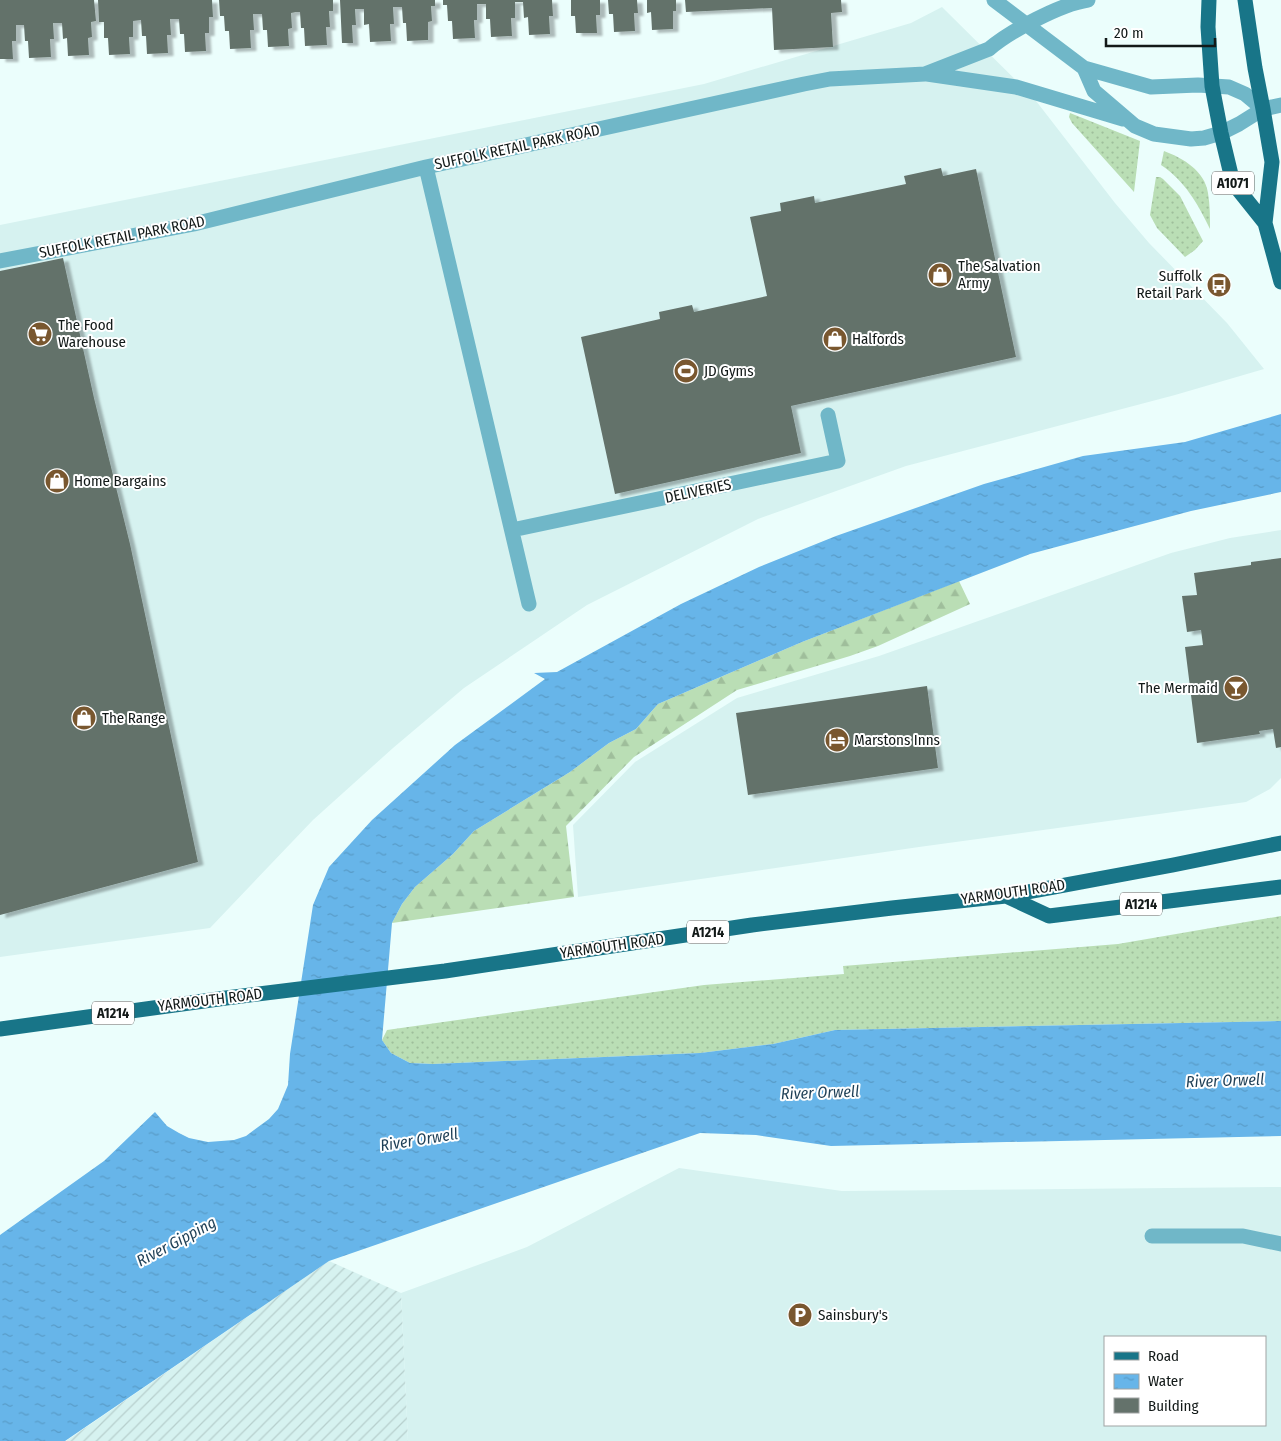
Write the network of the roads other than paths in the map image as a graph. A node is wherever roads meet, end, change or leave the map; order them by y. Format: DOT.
graph roads {
  1 [pos="994,0"];
  2 [pos="1088,0"];
  3 [pos="1209,0"];
  4 [pos="1245,0"];
  5 [pos="1027,24"];
  6 [pos="1084,68"];
  7 [pos="925,74"];
  8 [pos="1212,86"];
  9 [pos="1281,105"];
  10 [pos="1264,109"];
  11 [pos="1127,120"];
  12 [pos="1221,133"];
  13 [pos="426,167"];
  14 [pos="1265,223"];
  15 [pos="0,262"];
  16 [pos="1281,282"];
  17 [pos="828,415"];
  18 [pos="512,530"];
  19 [pos="529,604"];
  20 [pos="1281,843"];
  21 [pos="1281,887"];
  22 [pos="1006,896"];
  23 [pos="0,1029"];
  24 [pos="1152,1236"];
  25 [pos="1281,1244"];
  1 -- 5 [label="street"];
  2 -- 5 [label="street, SUFFOLK RETAIL PARK ROAD"];
  3 -- 8 [label="main road, A1071"];
  4 -- 10 [label="main road, A1071"];
  5 -- 6 [label="street"];
  5 -- 7 [label="street, SUFFOLK RETAIL PARK ROAD"];
  6 -- 8 [label="street"];
  6 -- 11 [label="street"];
  7 -- 11 [label="street"];
  7 -- 13 [label="street, SUFFOLK RETAIL PARK ROAD"];
  8 -- 10 [label="street"];
  8 -- 12 [label="main road, A1071"];
  9 -- 10 [label="street"];
  10 -- 12 [label="street"];
  10 -- 14 [label="main road, A1071"];
  11 -- 12 [label="street"];
  12 -- 14 [label="main road, A1071"];
  13 -- 15 [label="street, SUFFOLK RETAIL PARK ROAD"];
  13 -- 18 [label="street"];
  14 -- 16 [label="main road, A1071"];
  17 -- 18 [label="street, DELIVERIES"];
  18 -- 19 [label="street"];
  20 -- 22 [label="main road, YARMOUTH ROAD / A1214"];
  21 -- 22 [label="main road, A1214"];
  22 -- 23 [label="main road, YARMOUTH ROAD / A1214"];
  24 -- 25 [label="street"];
}
